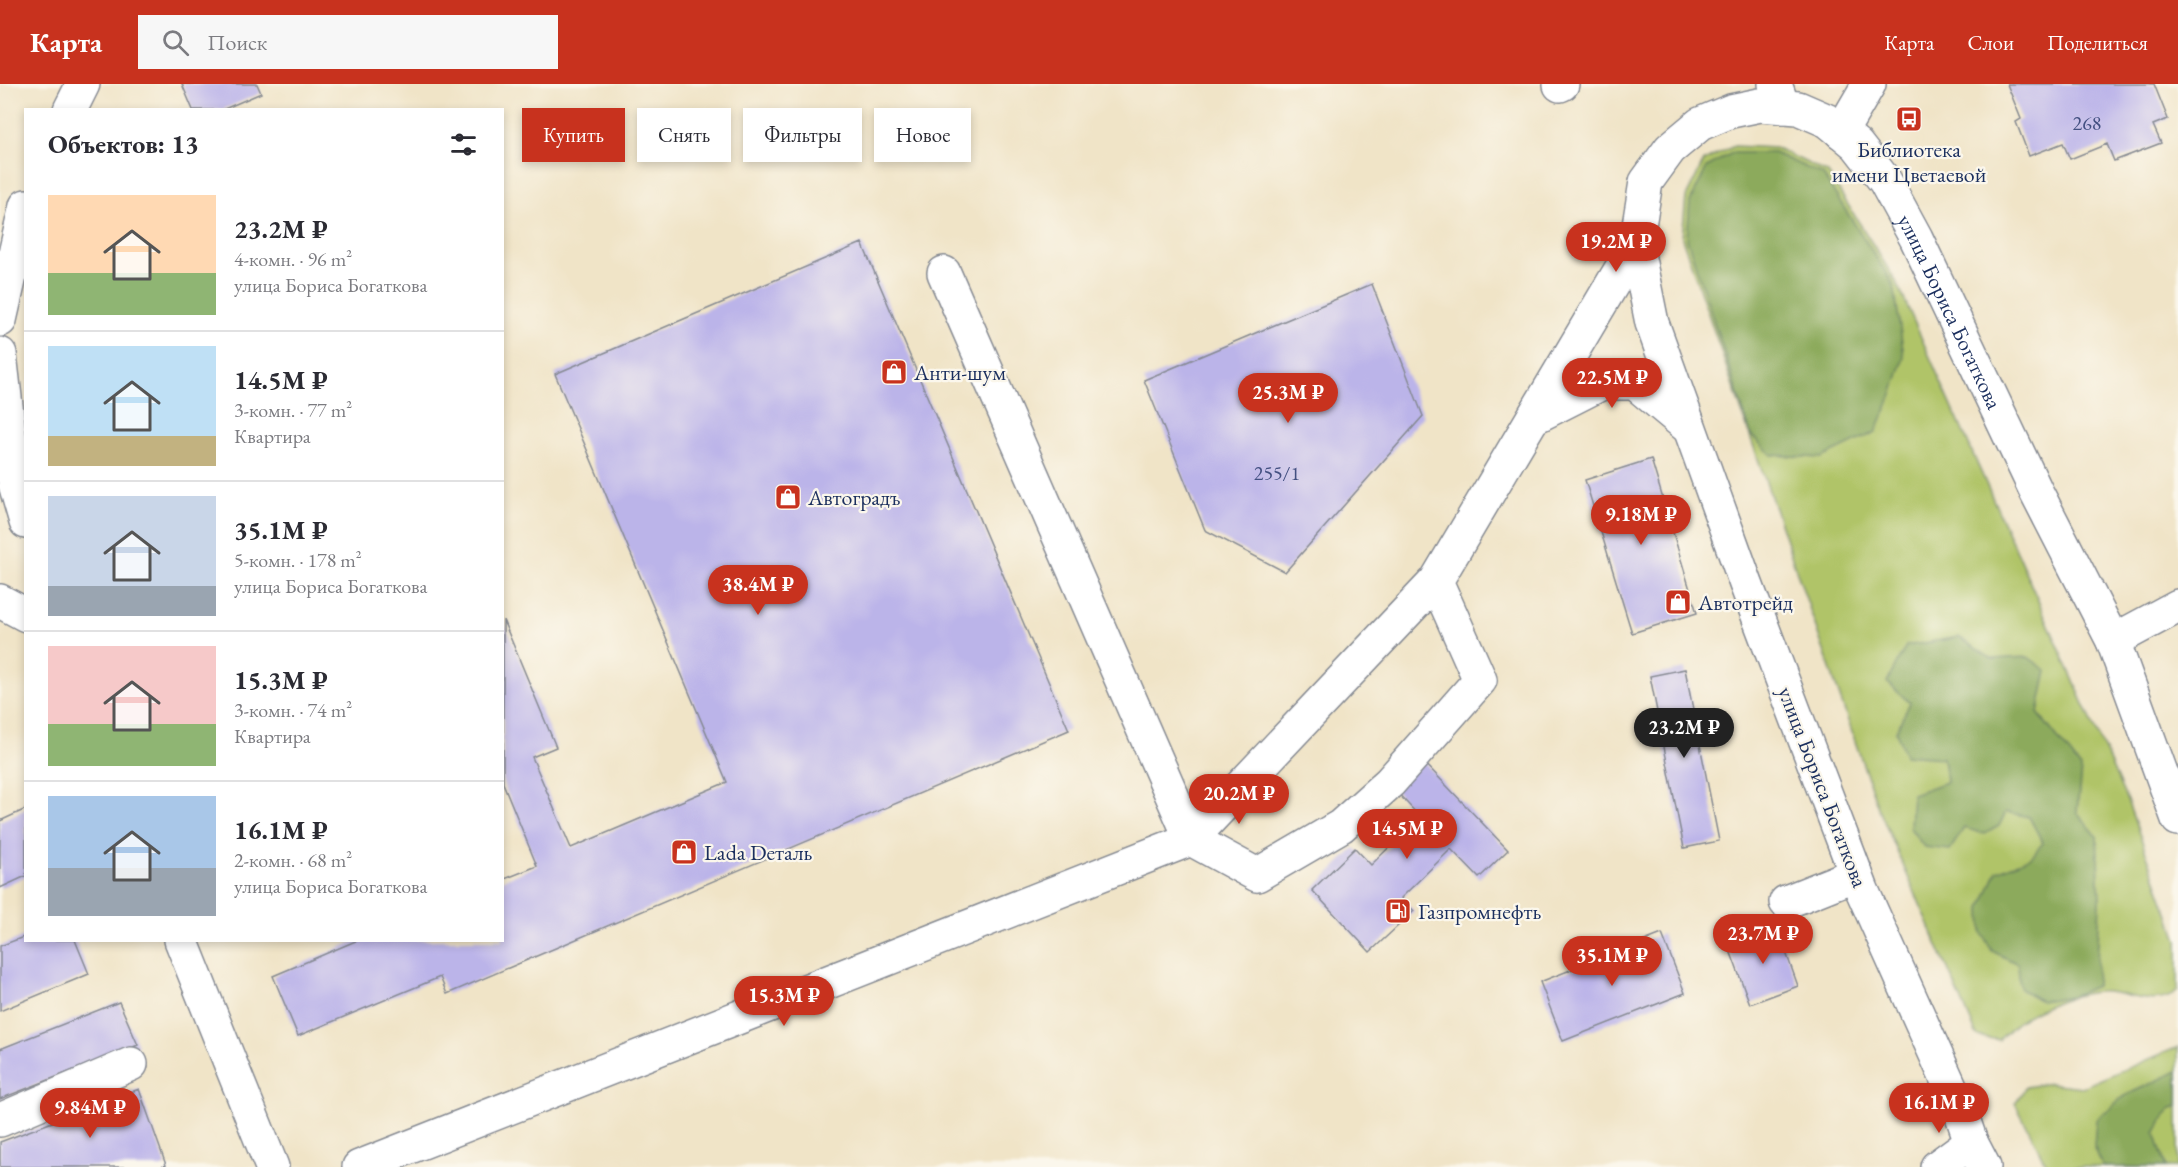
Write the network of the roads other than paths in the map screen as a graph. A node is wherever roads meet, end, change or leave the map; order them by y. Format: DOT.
graph roads {
  1 [pos="83,84"];
  2 [pos="1869,84"];
  3 [pos="1779,96"];
  4 [pos="71,108"];
  5 [pos="1841,132"];
  6 [pos="24,215"];
  7 [pos="1636,244"];
  8 [pos="944,273"];
  9 [pos="0,320"];
  10 [pos="0,354"];
  11 [pos="1533,418"];
  12 [pos="1689,428"];
  13 [pos="24,515"];
  14 [pos="1436,581"];
  15 [pos="0,601"];
  16 [pos="2178,606"];
  17 [pos="24,614"];
  18 [pos="2113,641"];
  19 [pos="2178,819"];
  20 [pos="1191,839"];
  21 [pos="1856,874"];
  22 [pos="1786,902"];
  23 [pos="181,942"];
  24 [pos="131,1064"];
  25 [pos="0,1120"];
  26 [pos="1977,1155"];
  27 [pos="272,1167"];
  28 [pos="359,1167"];
  29 [pos="1936,1167"];
  1 -- 4 [label="street"];
  2 -- 5 [label="street"];
  3 -- 5 [label="street, улица Бориса Богаткова"];
  3 -- 7 [label="street, улица Бориса Богаткова"];
  5 -- 18 [label="street, улица Бориса Богаткова"];
  6 -- 9 [label="street"];
  7 -- 11 [label="street"];
  7 -- 12 [label="street, улица Бориса Богаткова"];
  8 -- 20 [label="street"];
  10 -- 13 [label="street"];
  11 -- 12 [label="street"];
  11 -- 14 [label="street"];
  12 -- 21 [label="street, улица Бориса Богаткова"];
  14 -- 20 [label="street"];
  14 -- 20 [label="street"];
  15 -- 17 [label="street"];
  16 -- 18 [label="street"];
  18 -- 19 [label="street, улица Бориса Богаткова"];
  20 -- 28 [label="street"];
  21 -- 22 [label="street"];
  21 -- 26 [label="street, улица Бориса Богаткова"];
  23 -- 27 [label="street"];
  24 -- 25 [label="street"];
  26 -- 29 [label="street"];
}
